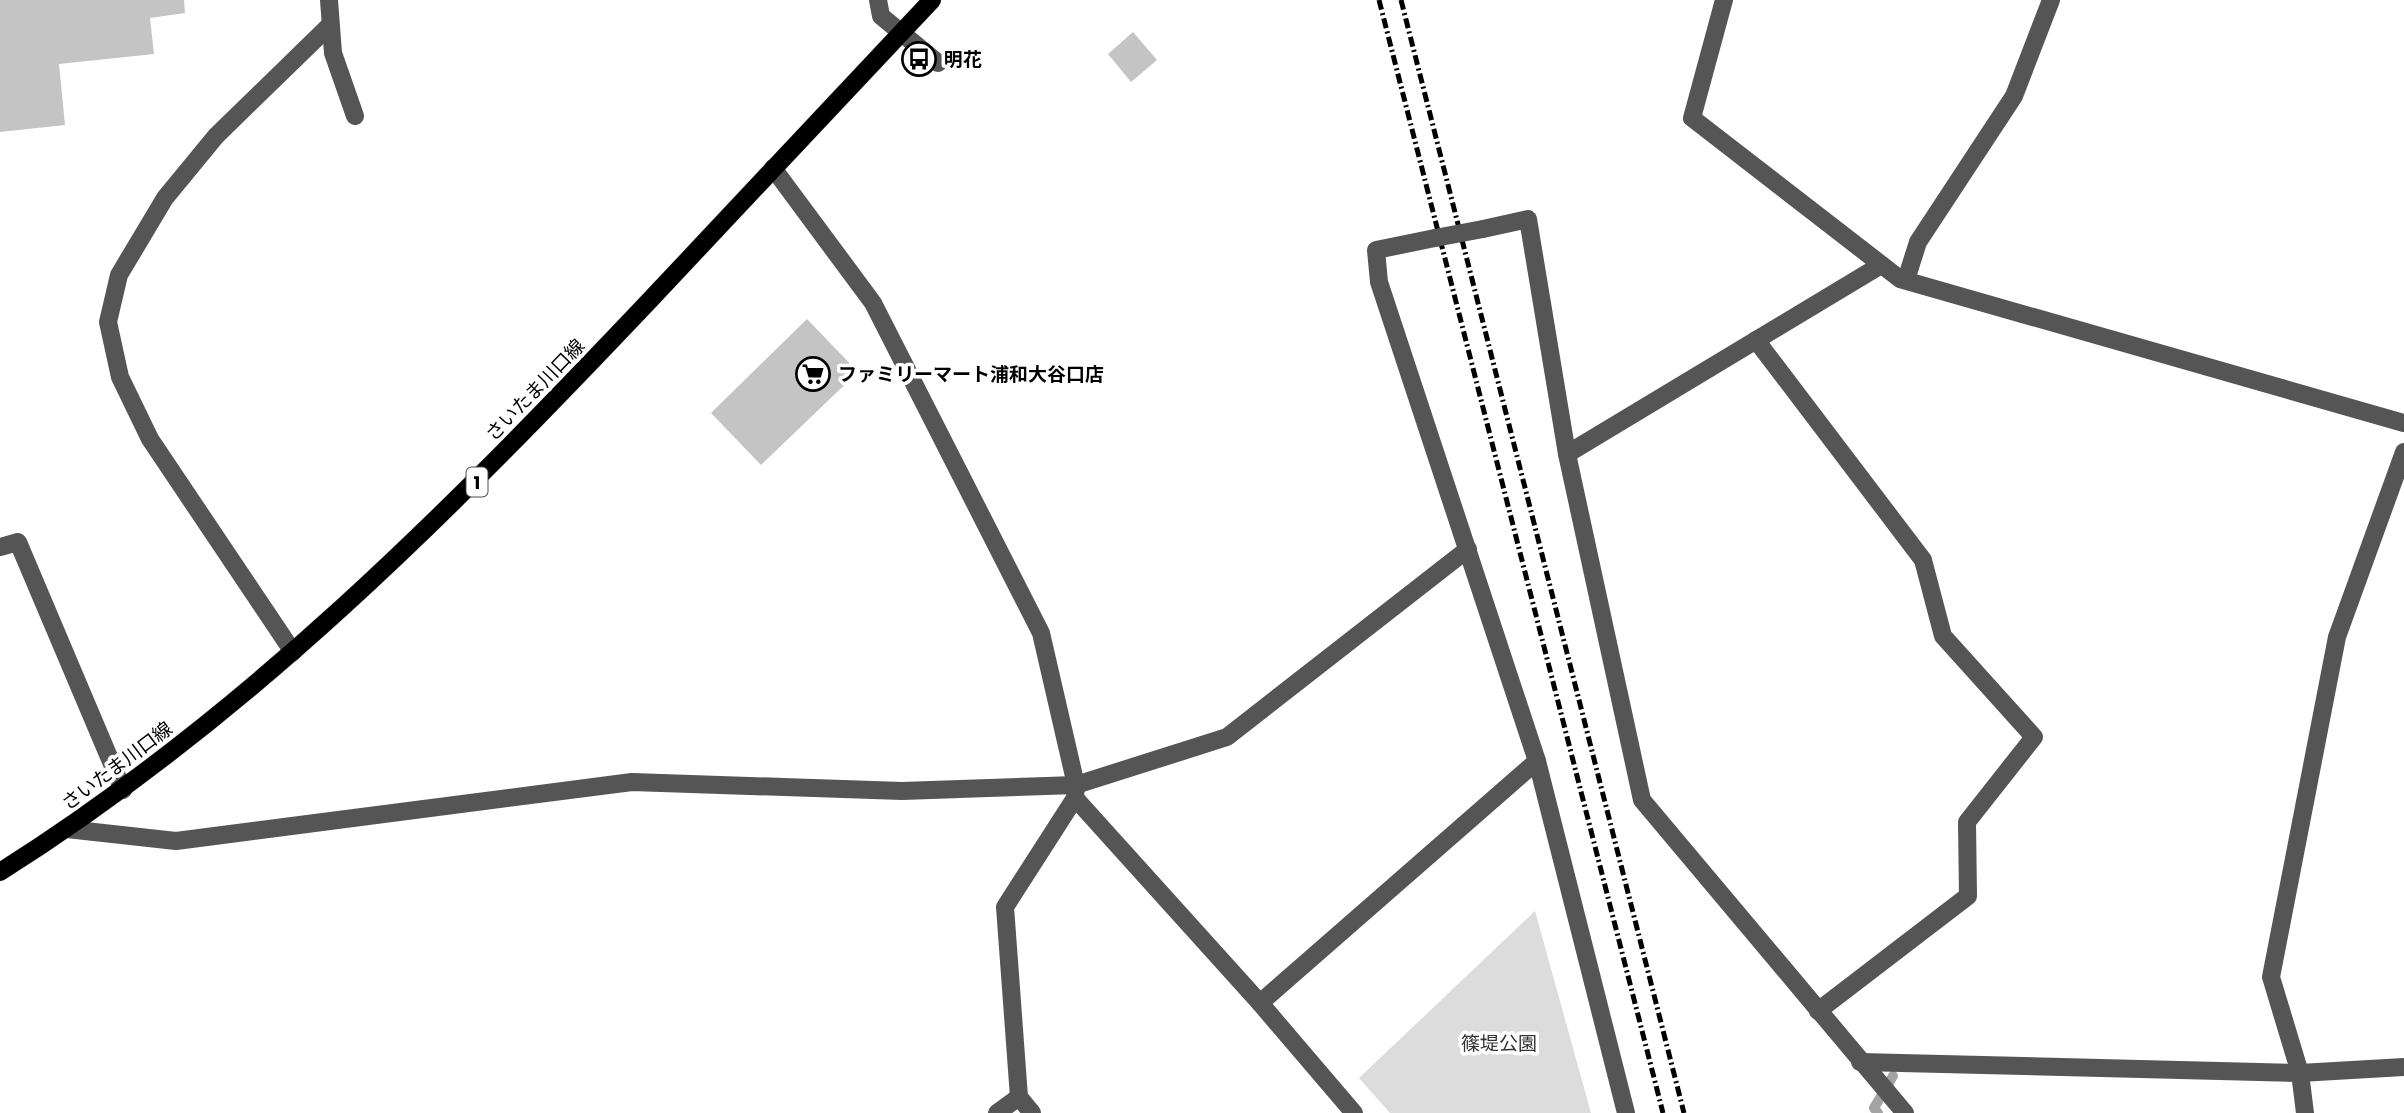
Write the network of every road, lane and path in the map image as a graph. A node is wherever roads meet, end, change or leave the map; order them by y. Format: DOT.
graph roads {
  1 [pos="329,0"];
  2 [pos="878,0"];
  3 [pos="932,0"];
  4 [pos="1724,0"];
  5 [pos="2051,0"];
  6 [pos="330,25"];
  7 [pos="901,32"];
  8 [pos="938,63"];
  9 [pos="355,117"];
  10 [pos="773,169"];
  11 [pos="1881,265"];
  12 [pos="1906,280"];
  13 [pos="1756,340"];
  14 [pos="2404,422"];
  15 [pos="2404,452"];
  16 [pos="1567,454"];
  17 [pos="0,547"];
  18 [pos="1468,549"];
  19 [pos="293,652"];
  20 [pos="1537,761"];
  21 [pos="123,790"];
  22 [pos="1075,792"];
  23 [pos="67,829"];
  24 [pos="0,872"];
  25 [pos="1260,1003"];
  26 [pos="1818,1011"];
  27 [pos="1864,1067"];
  28 [pos="2404,1067"];
  29 [pos="2300,1073"];
  30 [pos="1018,1097"];
  31 [pos="1903,1111"];
  32 [pos="997,1113"];
  33 [pos="1032,1113"];
  34 [pos="1354,1113"];
  35 [pos="1626,1113"];
  36 [pos="2305,1113"];
  1 -- 6 [label="street"];
  2 -- 7 [label="street"];
  3 -- 7 [label="main road, さいたま川口線 / 1"];
  4 -- 11 [label="street"];
  5 -- 12 [label="street"];
  6 -- 9 [label="street"];
  6 -- 19 [label="street"];
  7 -- 8 [label="street"];
  7 -- 10 [label="main road, さいたま川口線 / 1"];
  10 -- 19 [label="main road, さいたま川口線 / 1"];
  10 -- 22 [label="street"];
  11 -- 12 [label="street"];
  11 -- 13 [label="street"];
  12 -- 14 [label="street"];
  13 -- 16 [label="street"];
  13 -- 26 [label="street"];
  15 -- 29 [label="street"];
  16 -- 18 [label="street, bridge"];
  16 -- 26 [label="street"];
  17 -- 21 [label="street"];
  18 -- 20 [label="street"];
  18 -- 22 [label="street"];
  19 -- 21 [label="main road, さいたま川口線 / 1"];
  20 -- 25 [label="street"];
  20 -- 35 [label="street"];
  21 -- 23 [label="main road, さいたま川口線 / 1"];
  22 -- 23 [label="street"];
  22 -- 25 [label="street"];
  22 -- 30 [label="street"];
  23 -- 24 [label="main road, さいたま川口線 / 1"];
  25 -- 34 [label="street"];
  26 -- 27 [label="street"];
  27 -- 29 [label="street"];
  27 -- 31 [label="street"];
  28 -- 29 [label="street"];
  29 -- 36 [label="street"];
  30 -- 32 [label="street"];
  30 -- 33 [label="street"];
}
